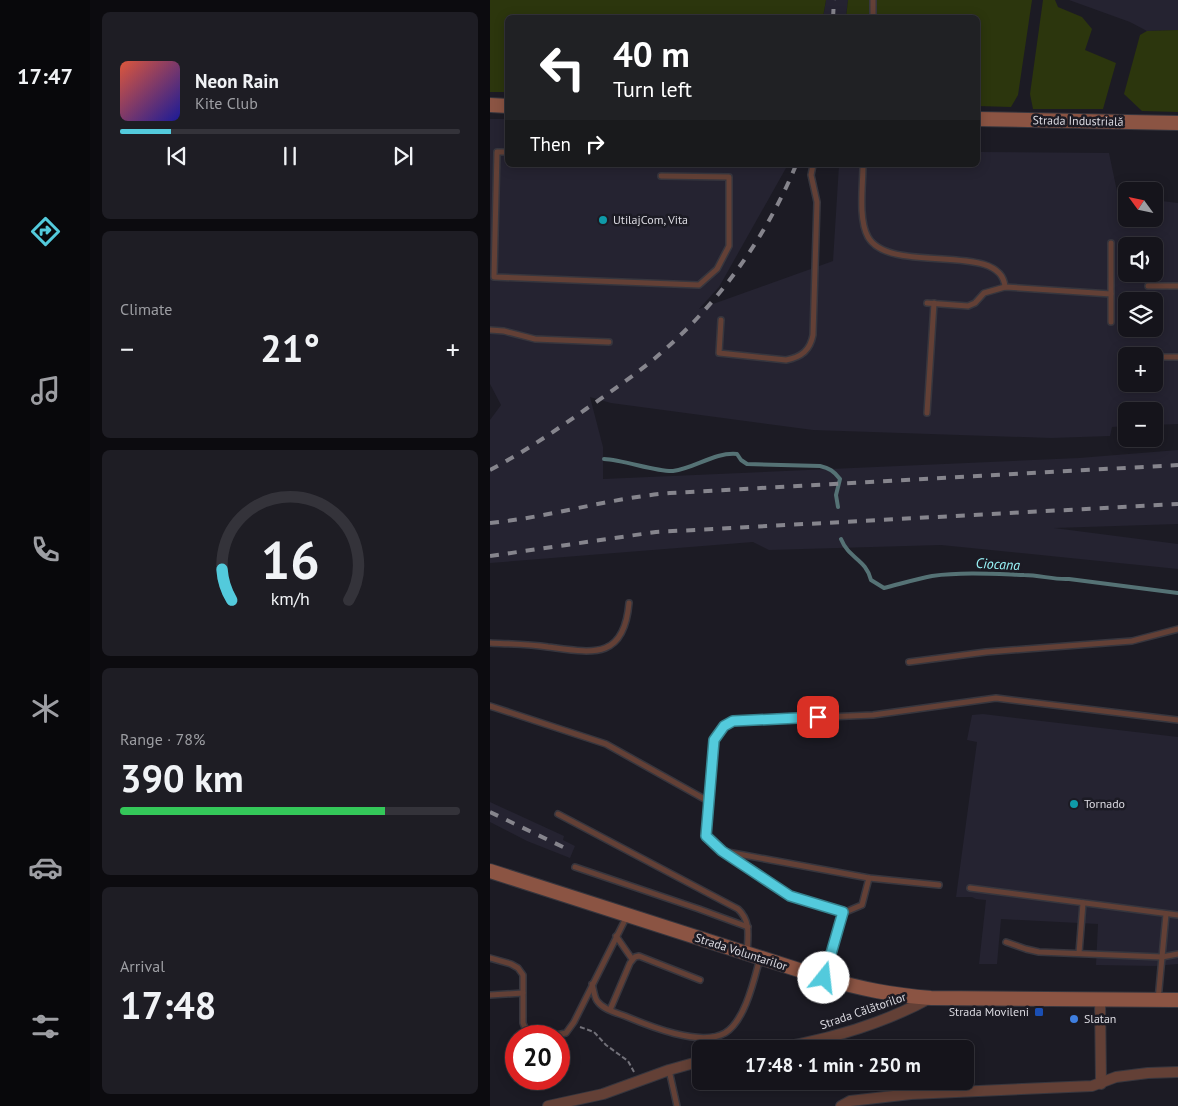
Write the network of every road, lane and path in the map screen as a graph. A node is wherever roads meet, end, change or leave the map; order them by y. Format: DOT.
graph roads {
  1 [pos="873,0"];
  2 [pos="873,15"];
  3 [pos="490,105"];
  4 [pos="505,106"];
  5 [pos="980,119"];
  6 [pos="1178,123"];
  7 [pos="505,152"];
  8 [pos="813,167"];
  9 [pos="864,167"];
  10 [pos="661,176"];
  11 [pos="1111,243"];
  12 [pos="1148,286"];
  13 [pos="1178,286"];
  14 [pos="1005,287"];
  15 [pos="1111,294"];
  16 [pos="927,303"];
  17 [pos="934,303"];
  18 [pos="721,320"];
  19 [pos="1110,322"];
  20 [pos="490,330"];
  21 [pos="609,342"];
  22 [pos="1163,357"];
  23 [pos="1178,357"];
  24 [pos="927,413"];
  25 [pos="629,603"];
  26 [pos="1178,629"];
  27 [pos="490,643"];
  28 [pos="909,662"];
  29 [pos="490,706"];
  30 [pos="1178,720"];
  31 [pos="708,801"];
  32 [pos="558,814"];
  33 [pos="722,851"];
  34 [pos="575,867"];
  35 [pos="490,871"];
  36 [pos="869,878"];
  37 [pos="938,885"];
  38 [pos="970,888"];
  39 [pos="1083,903"];
  40 [pos="843,912"];
  41 [pos="1166,914"];
  42 [pos="1178,915"];
  43 [pos="627,916"];
  44 [pos="748,927"];
  45 [pos="616,936"];
  46 [pos="1006,942"];
  47 [pos="1079,953"];
  48 [pos="746,954"];
  49 [pos="1178,954"];
  50 [pos="1162,957"];
  51 [pos="490,958"];
  52 [pos="760,958"];
  53 [pos="632,959"];
  54 [pos="824,978"];
  55 [pos="700,980"];
  56 [pos="592,984"];
  57 [pos="523,992"];
  58 [pos="490,995"];
  59 [pos="931,998"];
  60 [pos="1100,999"];
  61 [pos="1158,1000"];
  62 [pos="1178,1000"];
  63 [pos="610,1010"];
  64 [pos="524,1025"];
  65 [pos="572,1025"];
  66 [pos="570,1028"];
  67 [pos="814,1040"];
  68 [pos="692,1064"];
  69 [pos="669,1070"];
  70 [pos="1178,1072"];
  71 [pos="644,1080"];
  72 [pos="1101,1084"];
  73 [pos="548,1106"];
  74 [pos="677,1106"];
  75 [pos="841,1106"];
  1 -- 2 [label="lane"];
  3 -- 4 [label="main road"];
  5 -- 6 [label="main road, Strada Industrială"];
  7 -- 10 [label="lane"];
  8 -- 18 [label="lane"];
  9 -- 14 [label="lane"];
  11 -- 15 [label="lane"];
  12 -- 13 [label="lane"];
  14 -- 15 [label="lane"];
  14 -- 17 [label="lane"];
  15 -- 19 [label="lane"];
  16 -- 17 [label="lane"];
  17 -- 24 [label="lane"];
  20 -- 21 [label="lane"];
  22 -- 23 [label="lane"];
  25 -- 27 [label="lane"];
  26 -- 28 [label="lane"];
  29 -- 31 [label="lane"];
  30 -- 31 [label="lane"];
  31 -- 33 [label="lane"];
  32 -- 44 [label="lane"];
  33 -- 36 [label="lane"];
  33 -- 40 [label="lane"];
  34 -- 44 [label="lane"];
  35 -- 43 [label="main road, Strada Voluntarilor"];
  36 -- 37 [label="lane"];
  36 -- 40 [label="lane"];
  38 -- 39 [label="lane"];
  39 -- 41 [label="lane"];
  39 -- 47 [label="lane"];
  40 -- 54 [label="lane"];
  41 -- 42 [label="lane"];
  41 -- 50 [label="lane"];
  43 -- 45 [label="lane"];
  43 -- 48 [label="main road, Strada Voluntarilor"];
  44 -- 48 [label="lane"];
  45 -- 53 [label="lane"];
  45 -- 56 [label="lane"];
  46 -- 47 [label="lane"];
  47 -- 50 [label="lane"];
  48 -- 52 [label="main road, Strada Voluntarilor"];
  49 -- 50 [label="lane"];
  50 -- 61 [label="lane"];
  51 -- 57 [label="lane"];
  52 -- 54 [label="main road, Strada Voluntarilor"];
  52 -- 63 [label="lane"];
  53 -- 55 [label="lane"];
  53 -- 63 [label="lane"];
  54 -- 59 [label="main road, Strada Voluntarilor"];
  56 -- 63 [label="lane"];
  56 -- 65 [label="lane"];
  57 -- 58 [label="lane"];
  57 -- 64 [label="lane"];
  59 -- 60 [label="main road, Strada Voluntarilor"];
  59 -- 67 [label="street, Strada Călătorilor"];
  60 -- 61 [label="main road, Strada Voluntarilor"];
  60 -- 72 [label="street"];
  61 -- 62 [label="main road, Strada Voluntarilor"];
  65 -- 66 [label="lane"];
  65 -- 71 [label="path"];
  68 -- 69 [label="street"];
  69 -- 71 [label="street"];
  69 -- 74 [label="lane"];
  70 -- 72 [label="street"];
  71 -- 73 [label="street"];
  72 -- 75 [label="street"];
}
